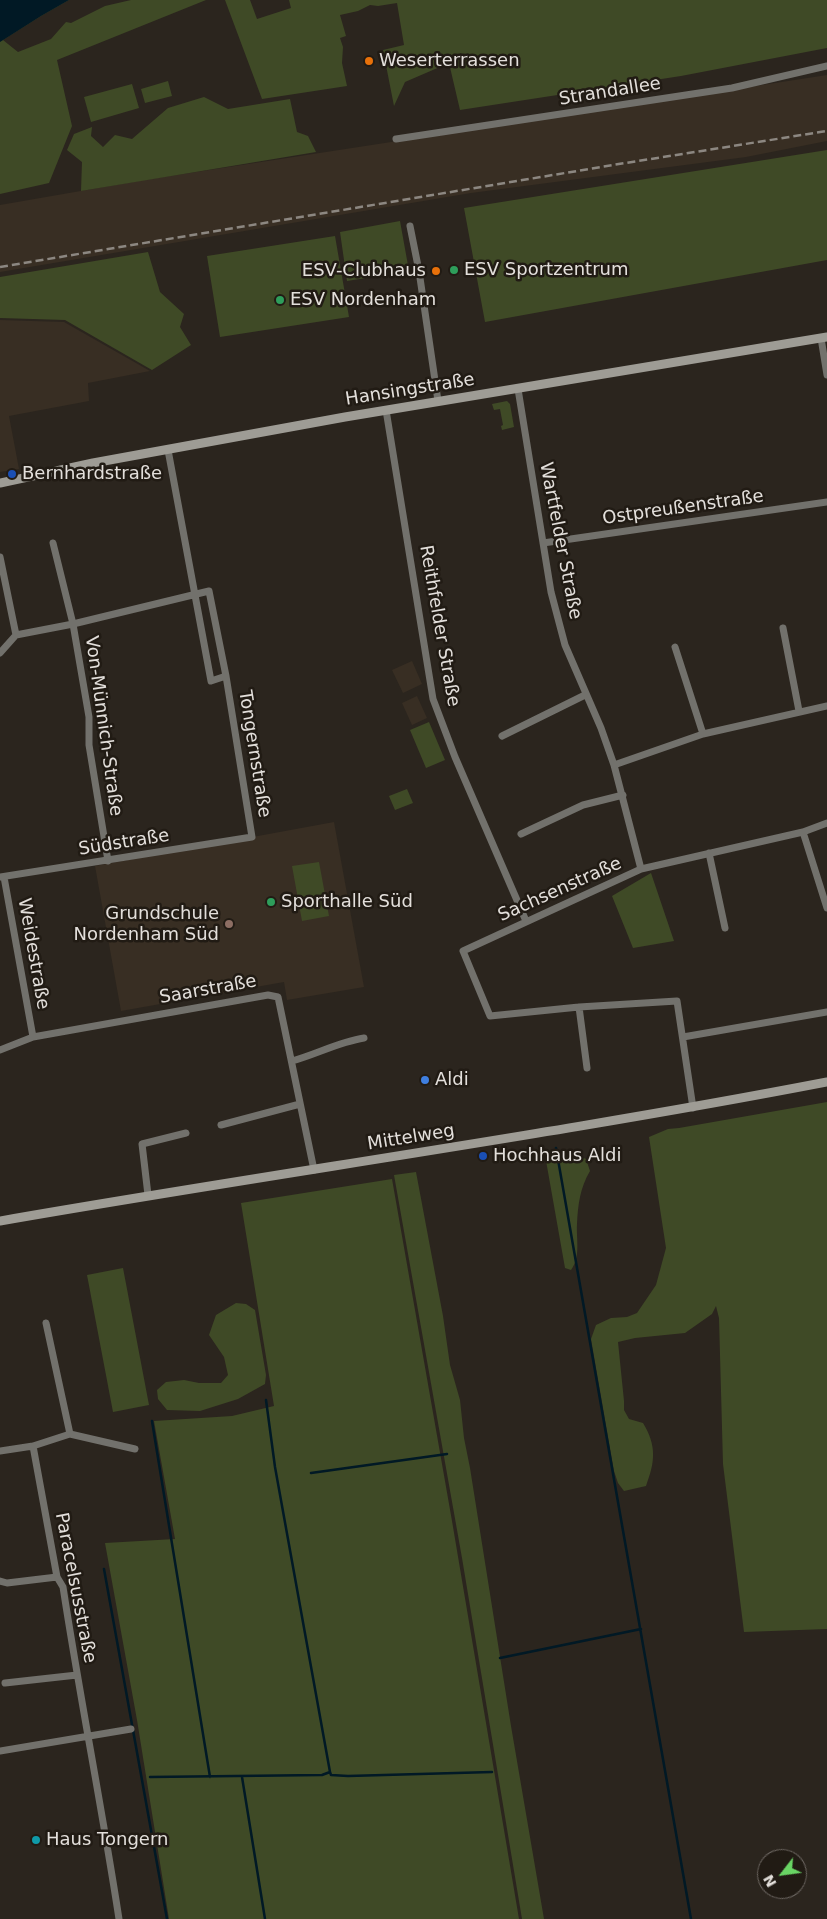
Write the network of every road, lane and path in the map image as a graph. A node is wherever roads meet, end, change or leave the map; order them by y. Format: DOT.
graph roads {
  1 [pos="827,66"];
  2 [pos="396,139"];
  3 [pos="410,226"];
  4 [pos="824,337"];
  5 [pos="827,375"];
  6 [pos="518,389"];
  7 [pos="438,401"];
  8 [pos="386,410"];
  9 [pos="168,450"];
  10 [pos="0,483"];
  11 [pos="827,502"];
  12 [pos="53,543"];
  13 [pos="543,543"];
  14 [pos="0,556"];
  15 [pos="195,595"];
  16 [pos="74,624"];
  17 [pos="783,628"];
  18 [pos="16,635"];
  19 [pos="674,647"];
  20 [pos="0,653"];
  21 [pos="226,676"];
  22 [pos="585,695"];
  23 [pos="827,706"];
  24 [pos="799,711"];
  25 [pos="703,734"];
  26 [pos="502,736"];
  27 [pos="614,765"];
  28 [pos="623,795"];
  29 [pos="827,824"];
  30 [pos="803,832"];
  31 [pos="521,834"];
  32 [pos="252,837"];
  33 [pos="709,853"];
  34 [pos="108,861"];
  35 [pos="642,869"];
  36 [pos="2,877"];
  37 [pos="827,908"];
  38 [pos="526,921"];
  39 [pos="724,928"];
  40 [pos="580,1007"];
  41 [pos="827,1012"];
  42 [pos="33,1037"];
  43 [pos="683,1037"];
  44 [pos="364,1038"];
  45 [pos="0,1050"];
  46 [pos="292,1061"];
  47 [pos="586,1068"];
  48 [pos="827,1082"];
  49 [pos="300,1104"];
  50 [pos="693,1108"];
  51 [pos="221,1125"];
  52 [pos="186,1133"];
  53 [pos="314,1170"];
  54 [pos="148,1195"];
  55 [pos="0,1221"];
  56 [pos="46,1323"];
  57 [pos="70,1434"];
  58 [pos="33,1446"];
  59 [pos="135,1449"];
  60 [pos="0,1451"];
  61 [pos="57,1577"];
  62 [pos="0,1581"];
  63 [pos="77,1675"];
  64 [pos="5,1683"];
  65 [pos="131,1729"];
  66 [pos="89,1736"];
  67 [pos="0,1751"];
  68 [pos="119,1919"];
  1 -- 2 [label="street, Strandallee"];
  3 -- 7 [label="street"];
  4 -- 5 [label="street"];
  4 -- 6 [label="street, Hansingstraße"];
  6 -- 7 [label="street, Hansingstraße"];
  6 -- 13 [label="street, Wartfelder Straße"];
  7 -- 8 [label="street, Hansingstraße"];
  8 -- 9 [label="street, Hansingstraße"];
  8 -- 38 [label="street, Reithfelder Straße"];
  9 -- 10 [label="street, Hansingstraße"];
  9 -- 15 [label="street, Tongernstraße"];
  11 -- 13 [label="street, Ostpreußenstraße"];
  12 -- 16 [label="street, Von-Münnich-Straße"];
  13 -- 22 [label="street, Wartfelder Straße"];
  14 -- 18 [label="street"];
  15 -- 16 [label="street"];
  15 -- 21 [label="street, Tongernstraße"];
  15 -- 21 [label="street, Tongernstraße"];
  16 -- 18 [label="street"];
  16 -- 34 [label="street, Von-Münnich-Straße"];
  17 -- 24 [label="street"];
  18 -- 20 [label="street"];
  19 -- 25 [label="street"];
  21 -- 32 [label="street, Tongernstraße"];
  22 -- 26 [label="street"];
  22 -- 27 [label="street, Wartfelder Straße"];
  23 -- 24 [label="street"];
  24 -- 25 [label="street"];
  25 -- 27 [label="street"];
  27 -- 28 [label="street, Wartfelder Straße"];
  28 -- 31 [label="street"];
  28 -- 35 [label="street, Wartfelder Straße"];
  29 -- 30 [label="street, Sachsenstraße"];
  30 -- 33 [label="street, Sachsenstraße"];
  30 -- 37 [label="street"];
  32 -- 34 [label="street, Südstraße"];
  33 -- 35 [label="street, Sachsenstraße"];
  33 -- 39 [label="street"];
  34 -- 36 [label="street, Südstraße"];
  35 -- 38 [label="street, Sachsenstraße"];
  36 -- 42 [label="street, Weidestraße"];
  38 -- 40 [label="street, Sachsenstraße"];
  40 -- 43 [label="street, Sachsenstraße"];
  40 -- 47 [label="street"];
  41 -- 43 [label="street"];
  42 -- 45 [label="street, Saarstraße"];
  42 -- 46 [label="street, Saarstraße"];
  43 -- 50 [label="street, Sachsenstraße"];
  44 -- 46 [label="street"];
  46 -- 49 [label="street, Saarstraße"];
  48 -- 50 [label="street, Mittelweg"];
  49 -- 51 [label="street"];
  49 -- 53 [label="street, Saarstraße"];
  50 -- 53 [label="street, Mittelweg"];
  52 -- 54 [label="street"];
  53 -- 54 [label="street, Mittelweg"];
  54 -- 55 [label="street, Mittelweg"];
  56 -- 57 [label="street"];
  57 -- 58 [label="street"];
  57 -- 59 [label="street"];
  58 -- 60 [label="street"];
  58 -- 61 [label="street, Paracelsusstraße"];
  61 -- 62 [label="street"];
  61 -- 63 [label="street, Paracelsusstraße"];
  63 -- 64 [label="street"];
  63 -- 66 [label="street, Paracelsusstraße"];
  65 -- 66 [label="street"];
  66 -- 67 [label="street"];
  66 -- 68 [label="street, Paracelsusstraße"];
}
